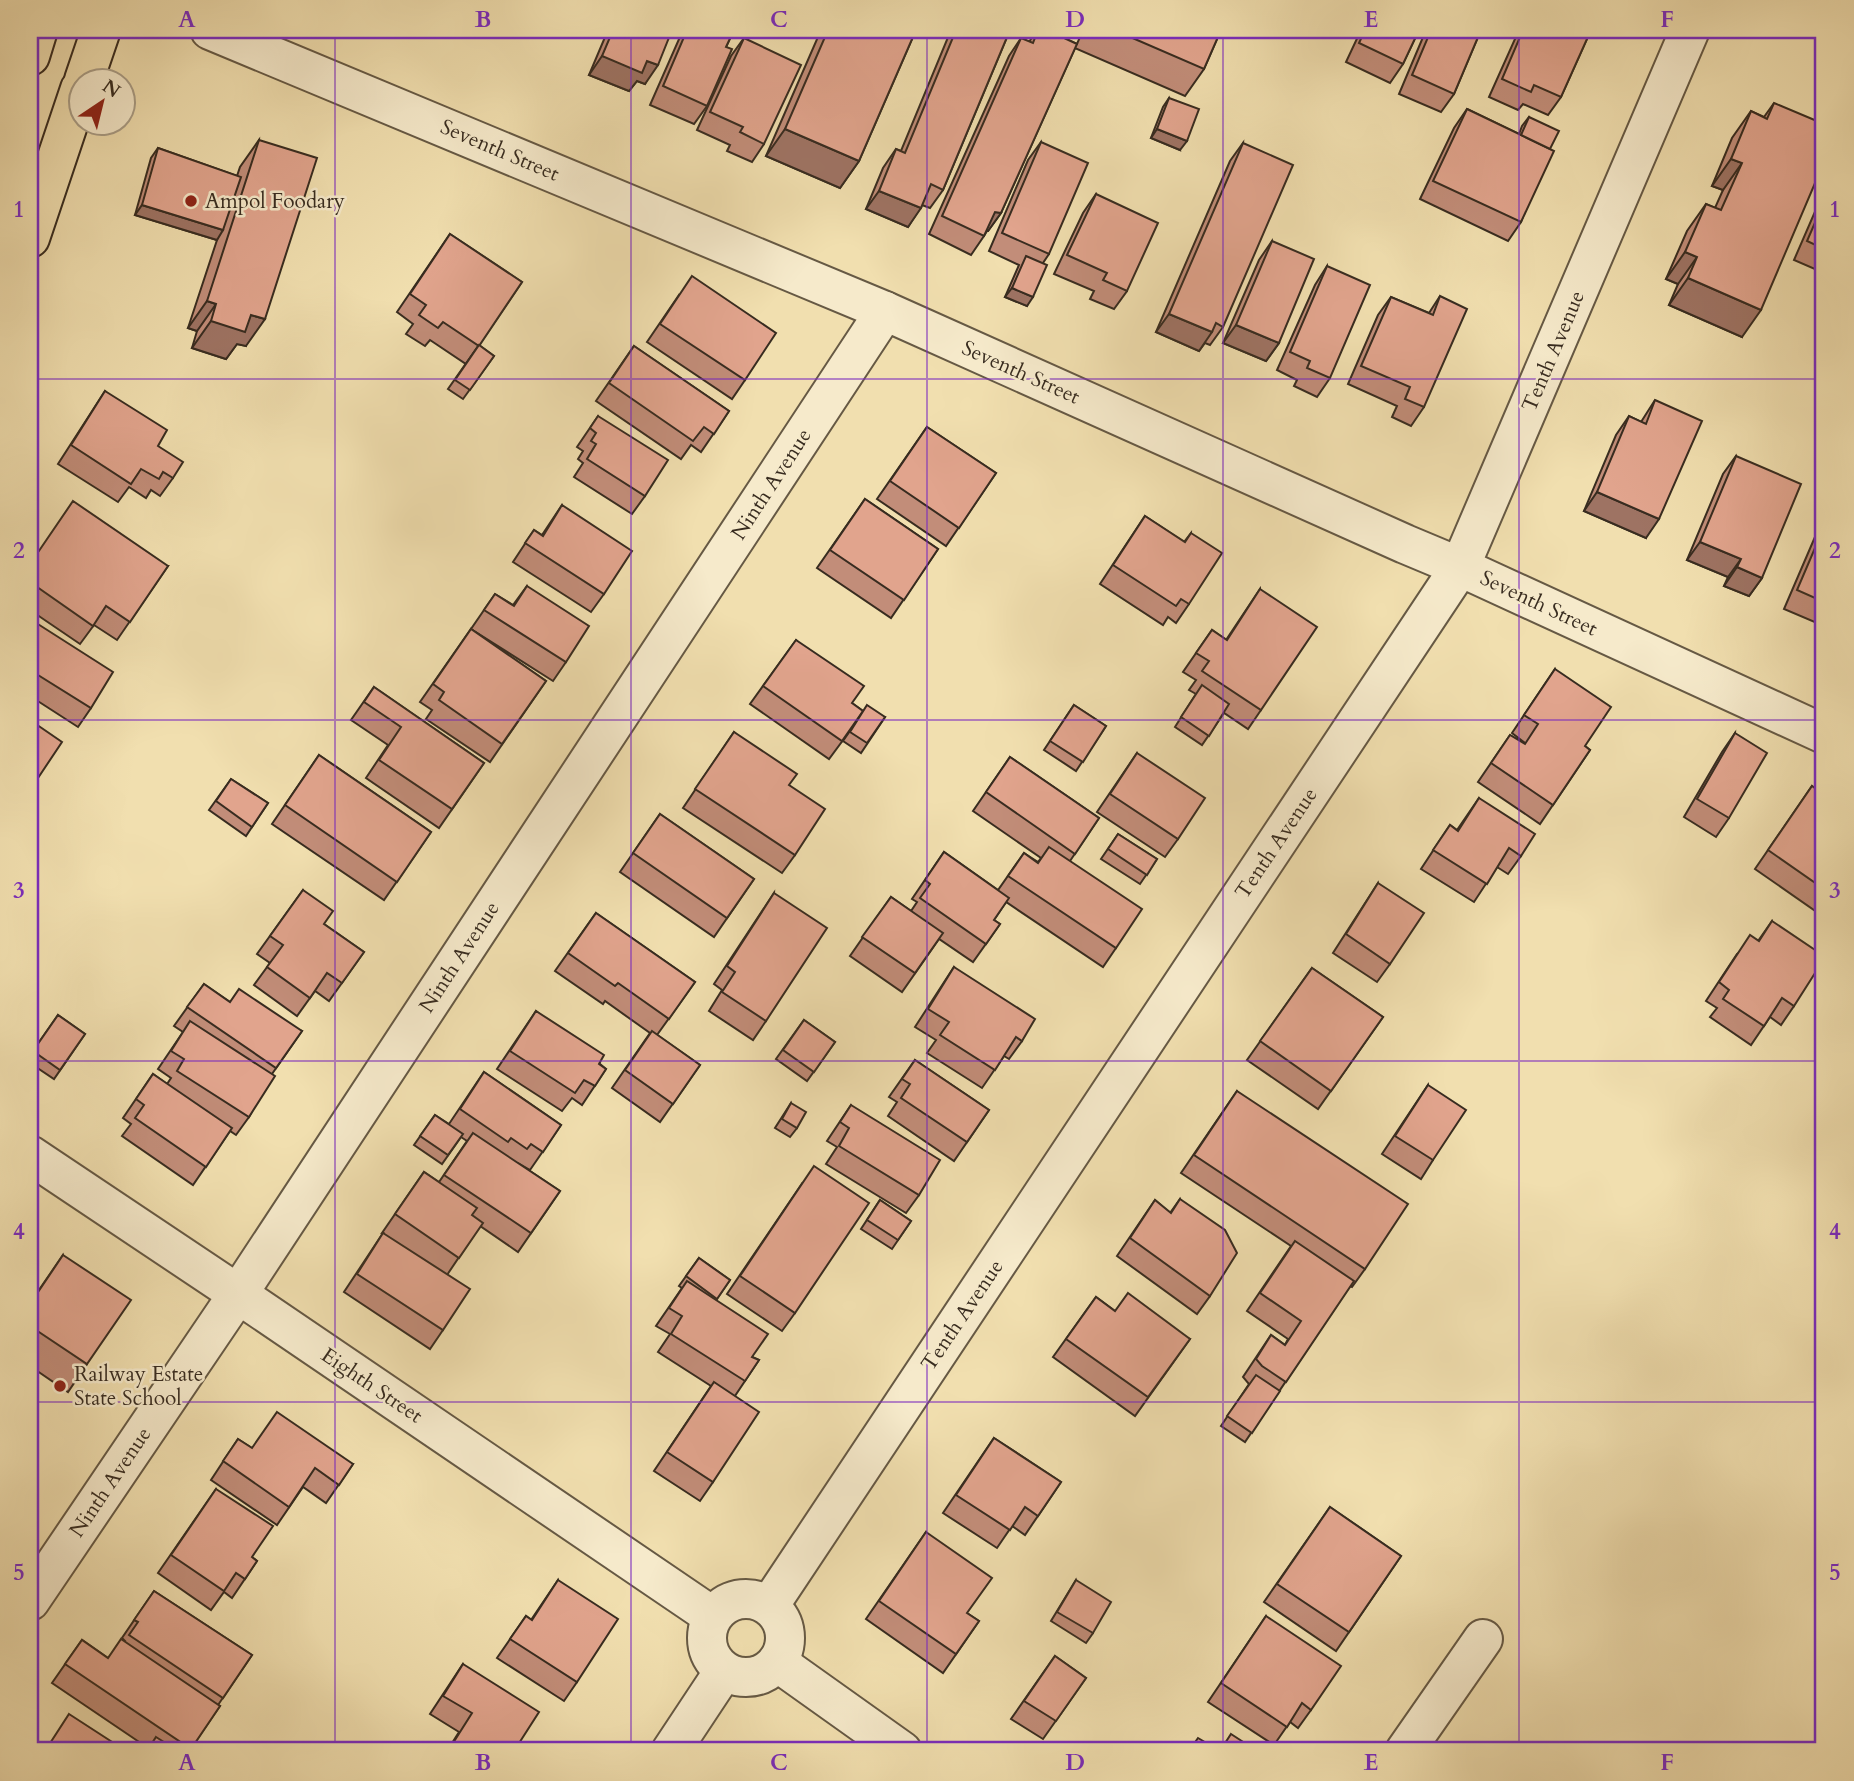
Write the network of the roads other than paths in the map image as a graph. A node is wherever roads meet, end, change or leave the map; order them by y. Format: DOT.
graph roads {
  1 [pos="38,30"];
  2 [pos="101,30"];
  3 [pos="210,30"];
  4 [pos="1690,30"];
  5 [pos="30,56"];
  6 [pos="88,66"];
  7 [pos="66,131"];
  8 [pos="30,239"];
  9 [pos="885,311"];
  10 [pos="1460,567"];
  11 [pos="1824,734"];
  12 [pos="30,1155"];
  13 [pos="238,1294"];
  14 [pos="30,1601"];
  15 [pos="769,1606"];
  16 [pos="712,1616"];
  17 [pos="1483,1639"];
  18 [pos="777,1662"];
  19 [pos="724,1671"];
  20 [pos="671,1751"];
  21 [pos="902,1751"];
  22 [pos="1405,1751"];
  1 -- 5 [label="main road"];
  2 -- 6 [label="main road"];
  3 -- 9 [label="street, Seventh Street"];
  4 -- 10 [label="street, Tenth Avenue"];
  7 -- 8 [label="main road"];
  9 -- 10 [label="street, Seventh Street"];
  9 -- 13 [label="street, Ninth Avenue"];
  10 -- 11 [label="street, Seventh Street"];
  10 -- 15 [label="street, Tenth Avenue"];
  12 -- 13 [label="street, Eighth Street"];
  13 -- 14 [label="street, Ninth Avenue"];
  13 -- 16 [label="street, Eighth Street"];
  15 -- 16 [label="street"];
  15 -- 18 [label="street"];
  16 -- 19 [label="street"];
  17 -- 22 [label="street"];
  18 -- 19 [label="street"];
  18 -- 21 [label="street"];
  19 -- 20 [label="street"];
}
